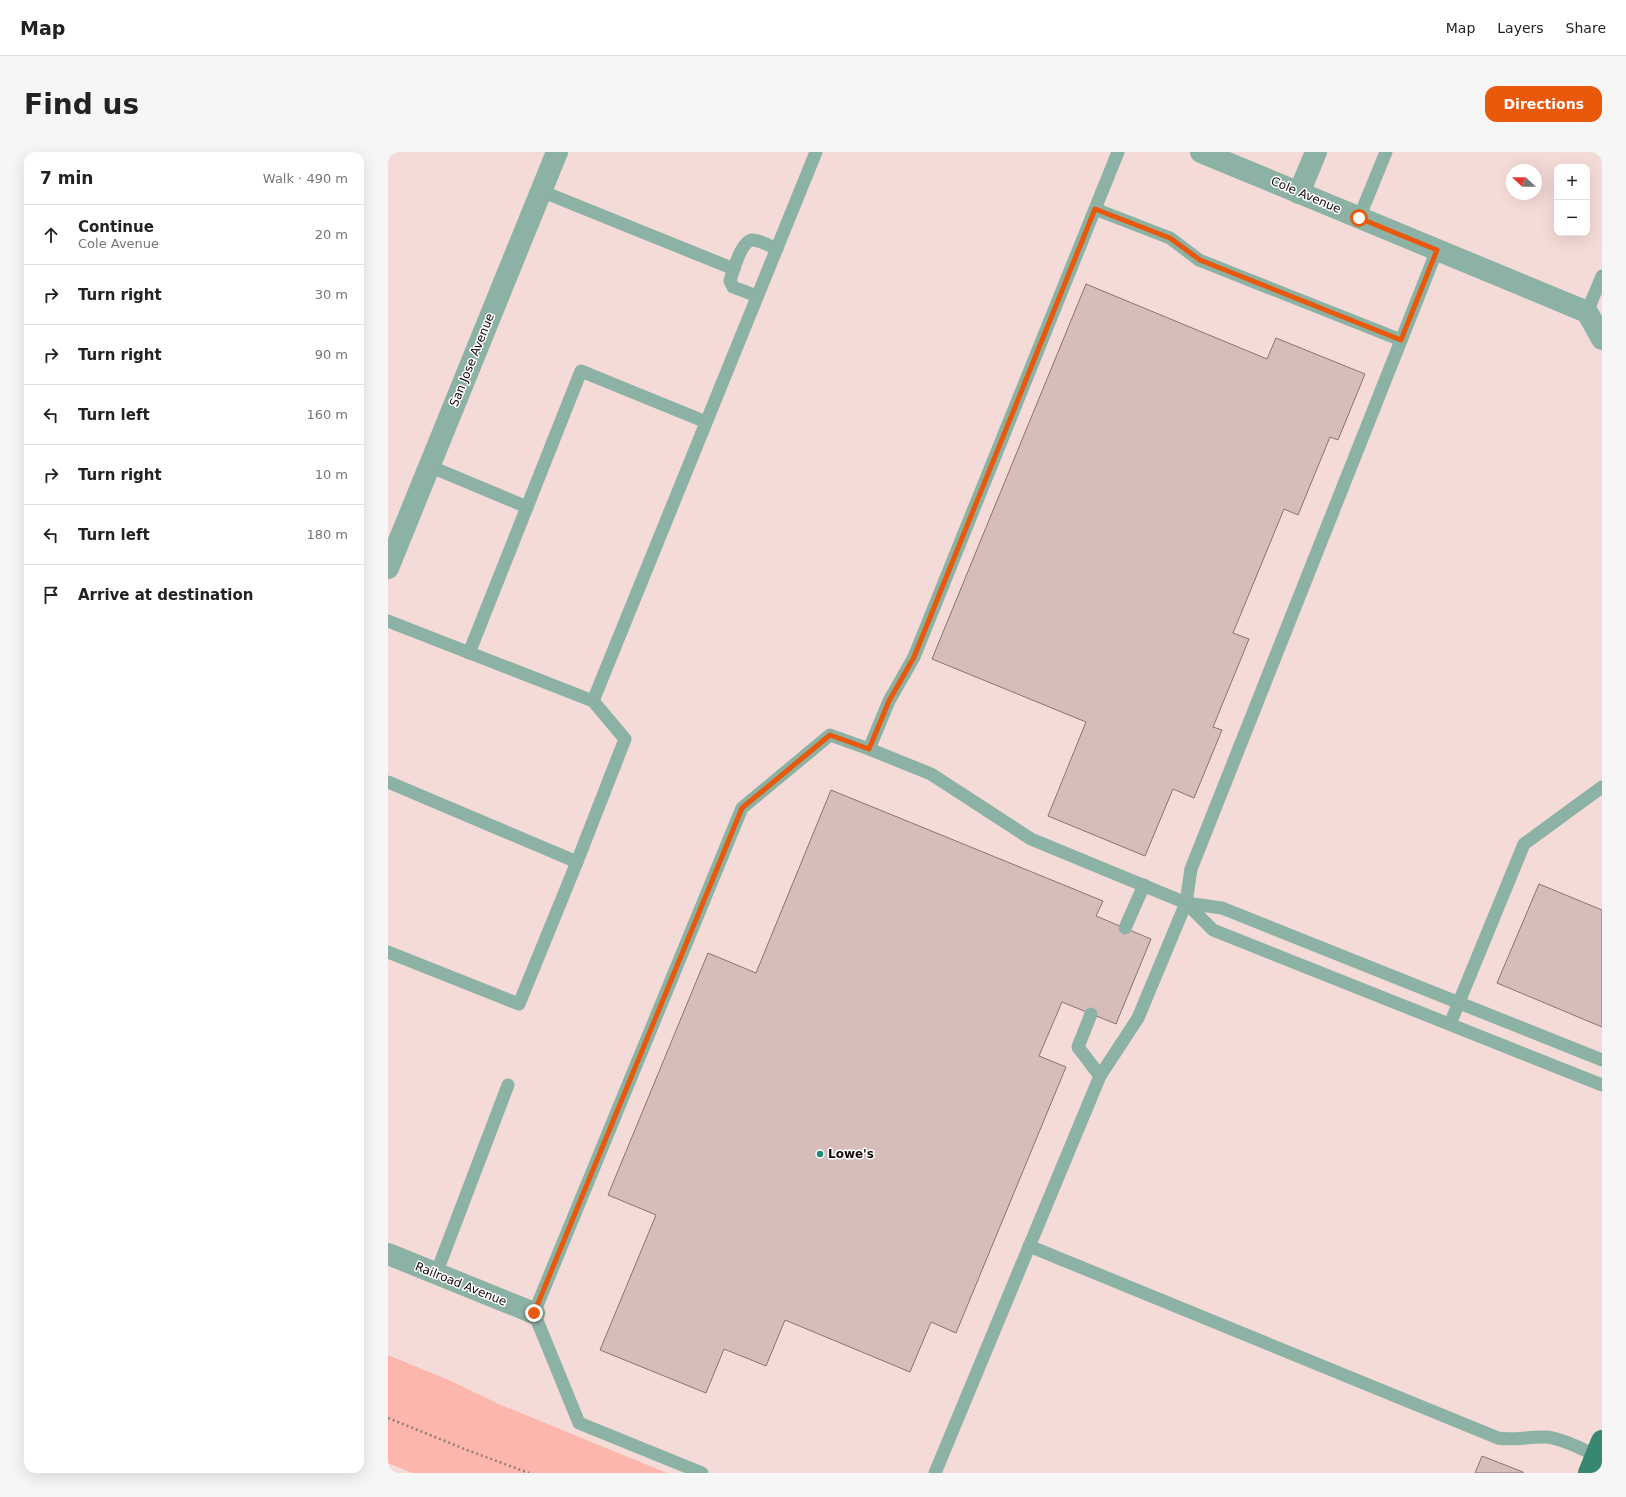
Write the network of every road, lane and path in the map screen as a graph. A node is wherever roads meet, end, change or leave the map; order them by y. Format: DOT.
graph roads {
  1 [pos="557,152"];
  2 [pos="816,152"];
  3 [pos="1118,152"];
  4 [pos="1201,152"];
  5 [pos="1316,152"];
  6 [pos="1386,152"];
  7 [pos="541,191"];
  8 [pos="1299,193"];
  9 [pos="1095,209"];
  10 [pos="1359,218"];
  11 [pos="777,249"];
  12 [pos="1437,250"];
  13 [pos="734,269"];
  14 [pos="1602,276"];
  15 [pos="757,296"];
  16 [pos="1595,310"];
  17 [pos="1602,339"];
  18 [pos="1401,340"];
  19 [pos="706,422"];
  20 [pos="430,466"];
  21 [pos="528,507"];
  22 [pos="388,568"];
  23 [pos="388,620"];
  24 [pos="469,652"];
  25 [pos="593,701"];
  26 [pos="869,749"];
  27 [pos="388,782"];
  28 [pos="1602,787"];
  29 [pos="577,862"];
  30 [pos="1144,884"];
  31 [pos="1186,903"];
  32 [pos="1126,928"];
  33 [pos="388,952"];
  34 [pos="1458,1002"];
  35 [pos="1090,1014"];
  36 [pos="1450,1024"];
  37 [pos="1602,1060"];
  38 [pos="1100,1076"];
  39 [pos="508,1085"];
  40 [pos="1602,1085"];
  41 [pos="1029,1246"];
  42 [pos="388,1254"];
  43 [pos="436,1274"];
  44 [pos="534,1313"];
  45 [pos="388,1418"];
  46 [pos="1596,1456"];
  47 [pos="529,1473"];
  48 [pos="702,1473"];
  49 [pos="935,1473"];
  1 -- 7 [label="street, San Jose Avenue"];
  2 -- 11 [label="lane"];
  3 -- 9 [label="lane"];
  4 -- 8 [label="street, Cole Avenue"];
  5 -- 8 [label="street"];
  6 -- 10 [label="lane"];
  7 -- 13 [label="lane"];
  7 -- 20 [label="street, San Jose Avenue"];
  8 -- 10 [label="street, Cole Avenue"];
  9 -- 18 [label="lane"];
  9 -- 26 [label="lane"];
  10 -- 12 [label="street, Cole Avenue"];
  11 -- 13 [label="lane"];
  11 -- 15 [label="lane"];
  12 -- 16 [label="street, Cole Avenue"];
  12 -- 18 [label="lane"];
  13 -- 15 [label="lane"];
  14 -- 16 [label="lane"];
  15 -- 19 [label="lane"];
  16 -- 17 [label="street"];
  18 -- 31 [label="lane"];
  19 -- 21 [label="lane"];
  19 -- 25 [label="lane"];
  20 -- 21 [label="lane"];
  20 -- 22 [label="street, San Jose Avenue"];
  21 -- 24 [label="lane"];
  23 -- 24 [label="lane"];
  24 -- 25 [label="lane"];
  25 -- 29 [label="lane"];
  26 -- 30 [label="lane"];
  26 -- 44 [label="lane"];
  27 -- 29 [label="lane"];
  28 -- 34 [label="lane"];
  29 -- 33 [label="lane"];
  30 -- 31 [label="lane"];
  30 -- 32 [label="lane"];
  31 -- 34 [label="lane"];
  31 -- 36 [label="lane"];
  31 -- 38 [label="lane"];
  34 -- 36 [label="lane"];
  34 -- 37 [label="lane"];
  35 -- 38 [label="lane"];
  36 -- 40 [label="lane"];
  38 -- 41 [label="lane"];
  39 -- 43 [label="lane"];
  41 -- 46 [label="lane"];
  41 -- 49 [label="lane"];
  42 -- 43 [label="street, Railroad Avenue"];
  43 -- 44 [label="street, Railroad Avenue"];
  44 -- 48 [label="lane"];
  45 -- 47 [label="path"];
}
